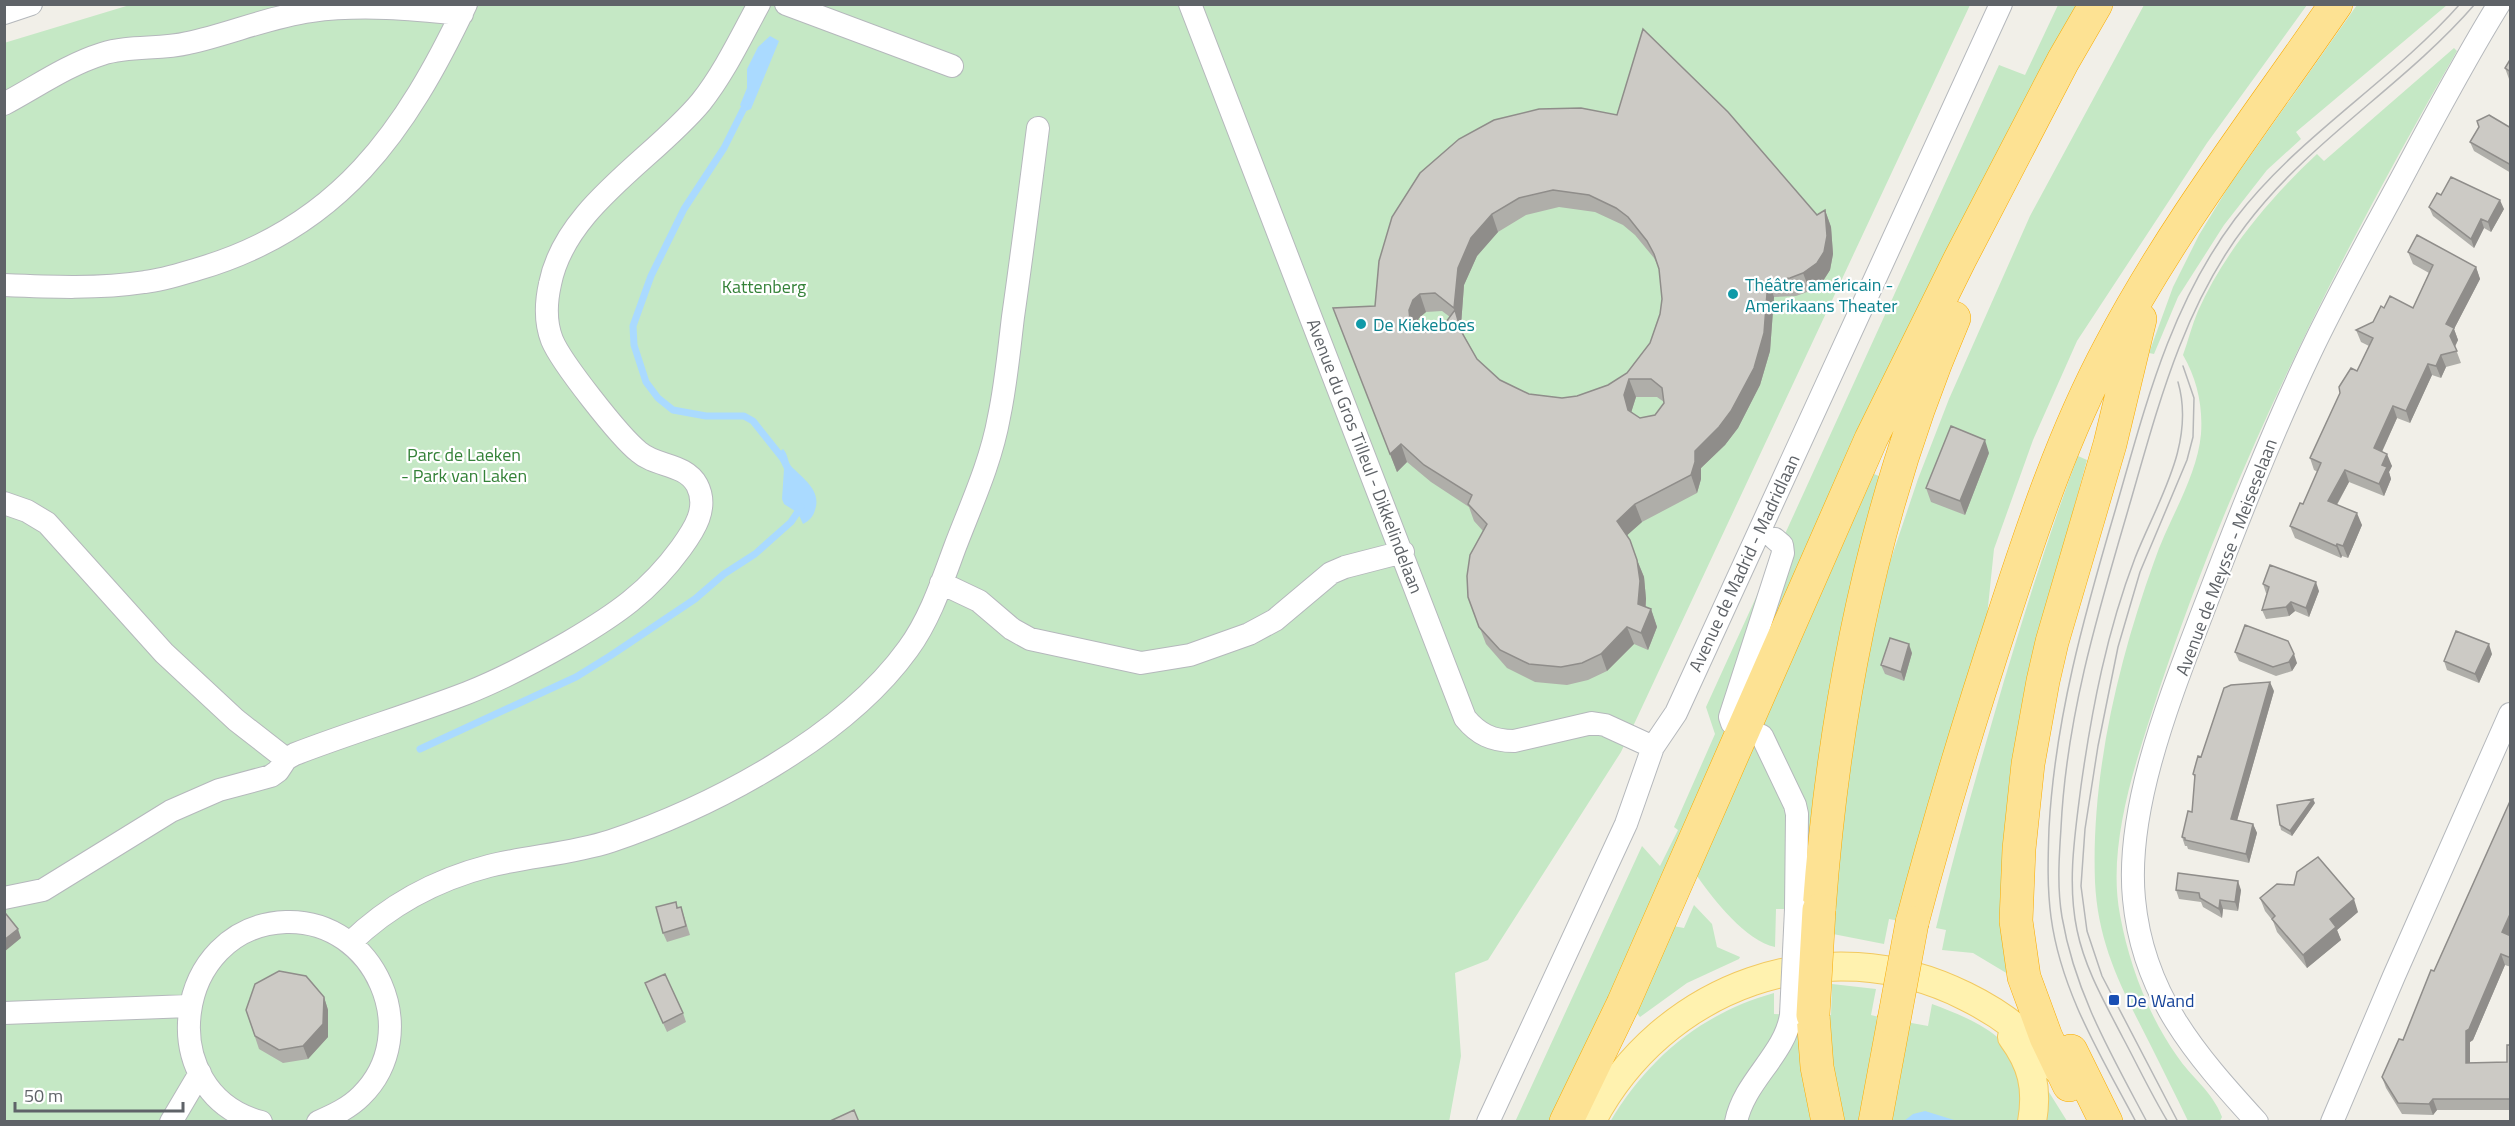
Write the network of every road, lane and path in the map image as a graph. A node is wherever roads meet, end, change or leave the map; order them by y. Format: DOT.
graph roads {
  1 [pos="31,4"];
  2 [pos="759,4"];
  3 [pos="786,4"];
  4 [pos="1190,4"];
  5 [pos="2001,4"];
  6 [pos="2096,4"];
  7 [pos="2109,4"];
  8 [pos="2336,4"];
  9 [pos="2499,4"];
  10 [pos="464,9"];
  11 [pos="4,13"];
  12 [pos="952,66"];
  13 [pos="4,104"];
  14 [pos="1038,128"];
  15 [pos="2156,266"];
  16 [pos="4,285"];
  17 [pos="4,503"];
  18 [pos="1775,539"];
  19 [pos="1403,552"];
  20 [pos="941,583"];
  21 [pos="2511,714"];
  22 [pos="1744,728"];
  23 [pos="1653,747"];
  24 [pos="286,759"];
  25 [pos="2023,815"];
  26 [pos="4,898"];
  27 [pos="1807,909"];
  28 [pos="350,943"];
  29 [pos="1979,1003"];
  30 [pos="1623,1004"];
  31 [pos="189,1006"];
  32 [pos="4,1013"];
  33 [pos="1802,1015"];
  34 [pos="200,1073"];
  35 [pos="2069,1085"];
  36 [pos="1596,1112"];
  37 [pos="171,1122"];
  38 [pos="261,1122"];
  39 [pos="318,1122"];
  40 [pos="1488,1122"];
  41 [pos="1566,1122"];
  42 [pos="1736,1122"];
  43 [pos="1828,1122"];
  44 [pos="1875,1122"];
  45 [pos="2032,1122"];
  46 [pos="2090,1122"];
  47 [pos="2106,1122"];
  48 [pos="2257,1122"];
  49 [pos="2332,1122"];
  1 -- 11 [label="street"];
  2 -- 24 [label="street"];
  3 -- 12 [label="street"];
  4 -- 19 [label="street, Avenue du Gros Tilleul - Dikkelindelaan"];
  5 -- 23 [label="street, Avenue de Madrid - Madridlaan"];
  6 -- 22 [label="highway"];
  7 -- 27 [label="highway"];
  8 -- 15 [label="highway"];
  9 -- 48 [label="street, Avenue de Meysse - Meiseselaan"];
  10 -- 13 [label="street"];
  10 -- 16 [label="street"];
  14 -- 20 [label="street"];
  15 -- 25 [label="highway"];
  15 -- 44 [label="highway, bridge"];
  17 -- 24 [label="street"];
  18 -- 22 [label="street"];
  19 -- 20 [label="street"];
  19 -- 23 [label="street, Avenue du Gros Tilleul - Dikkelindelaan"];
  20 -- 28 [label="street"];
  21 -- 49 [label="street"];
  22 -- 27 [label="street"];
  22 -- 30 [label="highway"];
  23 -- 40 [label="street, Avenue de Madrid - Madridlaan"];
  24 -- 26 [label="street"];
  25 -- 35 [label="highway"];
  25 -- 47 [label="highway"];
  27 -- 33 [label="highway, bridge"];
  28 -- 31 [label="street"];
  28 -- 39 [label="street"];
  29 -- 35 [label="main road"];
  29 -- 36 [label="main road"];
  29 -- 45 [label="main road"];
  30 -- 36 [label="highway"];
  30 -- 41 [label="highway"];
  31 -- 32 [label="street"];
  31 -- 34 [label="street"];
  33 -- 42 [label="street"];
  33 -- 43 [label="highway"];
  34 -- 37 [label="street"];
  34 -- 38 [label="street"];
  35 -- 46 [label="main road"];
}
